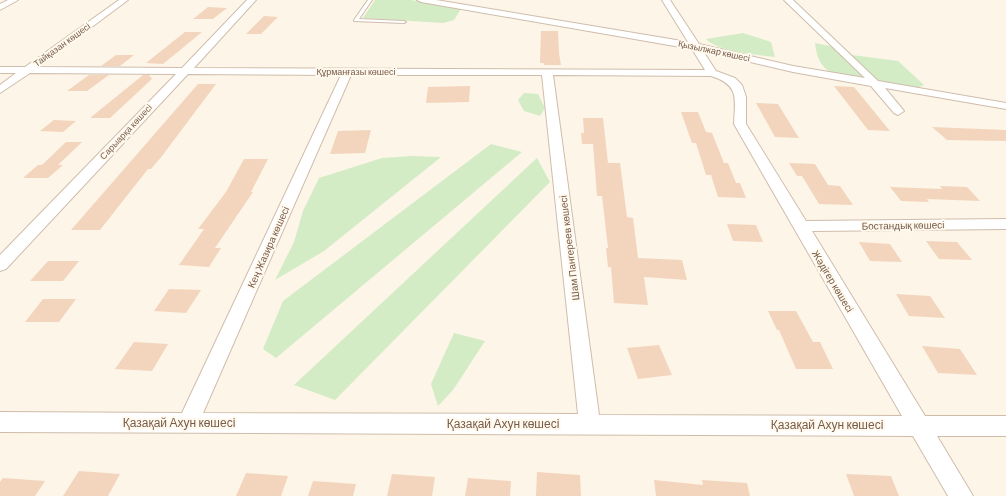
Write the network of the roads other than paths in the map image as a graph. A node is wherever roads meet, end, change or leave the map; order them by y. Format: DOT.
graph roads {
  1 [pos="14,0"];
  2 [pos="124,0"];
  3 [pos="252,0"];
  4 [pos="370,0"];
  5 [pos="421,0"];
  6 [pos="666,0"];
  7 [pos="788,0"];
  8 [pos="0,7"];
  9 [pos="404,22"];
  10 [pos="694,46"];
  11 [pos="0,70"];
  12 [pos="28,70"];
  13 [pos="183,71"];
  14 [pos="347,72"];
  15 [pos="547,72"];
  16 [pos="712,73"];
  17 [pos="874,83"];
  18 [pos="0,90"];
  19 [pos="1006,106"];
  20 [pos="898,111"];
  21 [pos="1006,224"];
  22 [pos="801,226"];
  23 [pos="0,265"];
  24 [pos="0,422"];
  25 [pos="188,423"];
  26 [pos="590,425"];
  27 [pos="919,426"];
  28 [pos="1006,426"];
  29 [pos="961,496"];
  1 -- 8 [label="street"];
  2 -- 12 [label="street, Тайқазан көшесі"];
  3 -- 13 [label="street, Сарыарқа көшесі"];
  4 -- 9 [label="lane"];
  5 -- 10 [label="street, Қызылжар көшесі"];
  6 -- 10 [label="street"];
  7 -- 17 [label="street"];
  10 -- 16 [label="street"];
  10 -- 17 [label="street, Қызылжар көшесі"];
  11 -- 12 [label="street, Құрманғазы көшесі"];
  12 -- 13 [label="street, Құрманғазы көшесі"];
  12 -- 18 [label="street, Тайқазан көшесі"];
  13 -- 14 [label="street, Құрманғазы көшесі"];
  13 -- 23 [label="street, Сарыарқа көшесі"];
  14 -- 15 [label="street, Құрманғазы көшесі"];
  14 -- 25 [label="street, Кең Жазира көшесі"];
  15 -- 16 [label="street, Құрманғазы көшесі"];
  15 -- 26 [label="street, Шам Пангереев көшесі"];
  16 -- 22 [label="street, Жәдігер көшесі"];
  17 -- 19 [label="street, Қызылжар көшесі"];
  17 -- 20 [label="street"];
  21 -- 22 [label="street, Бостандық көшесі"];
  22 -- 27 [label="street, Жәдігер көшесі"];
  24 -- 25 [label="street, Қазақай Ахун көшесі"];
  25 -- 26 [label="street, Қазақай Ахун көшесі"];
  26 -- 27 [label="street, Қазақай Ахун көшесі"];
  27 -- 28 [label="street, Қазақай Ахун көшесі"];
  27 -- 29 [label="street, Жәдігер көшесі"];
}
